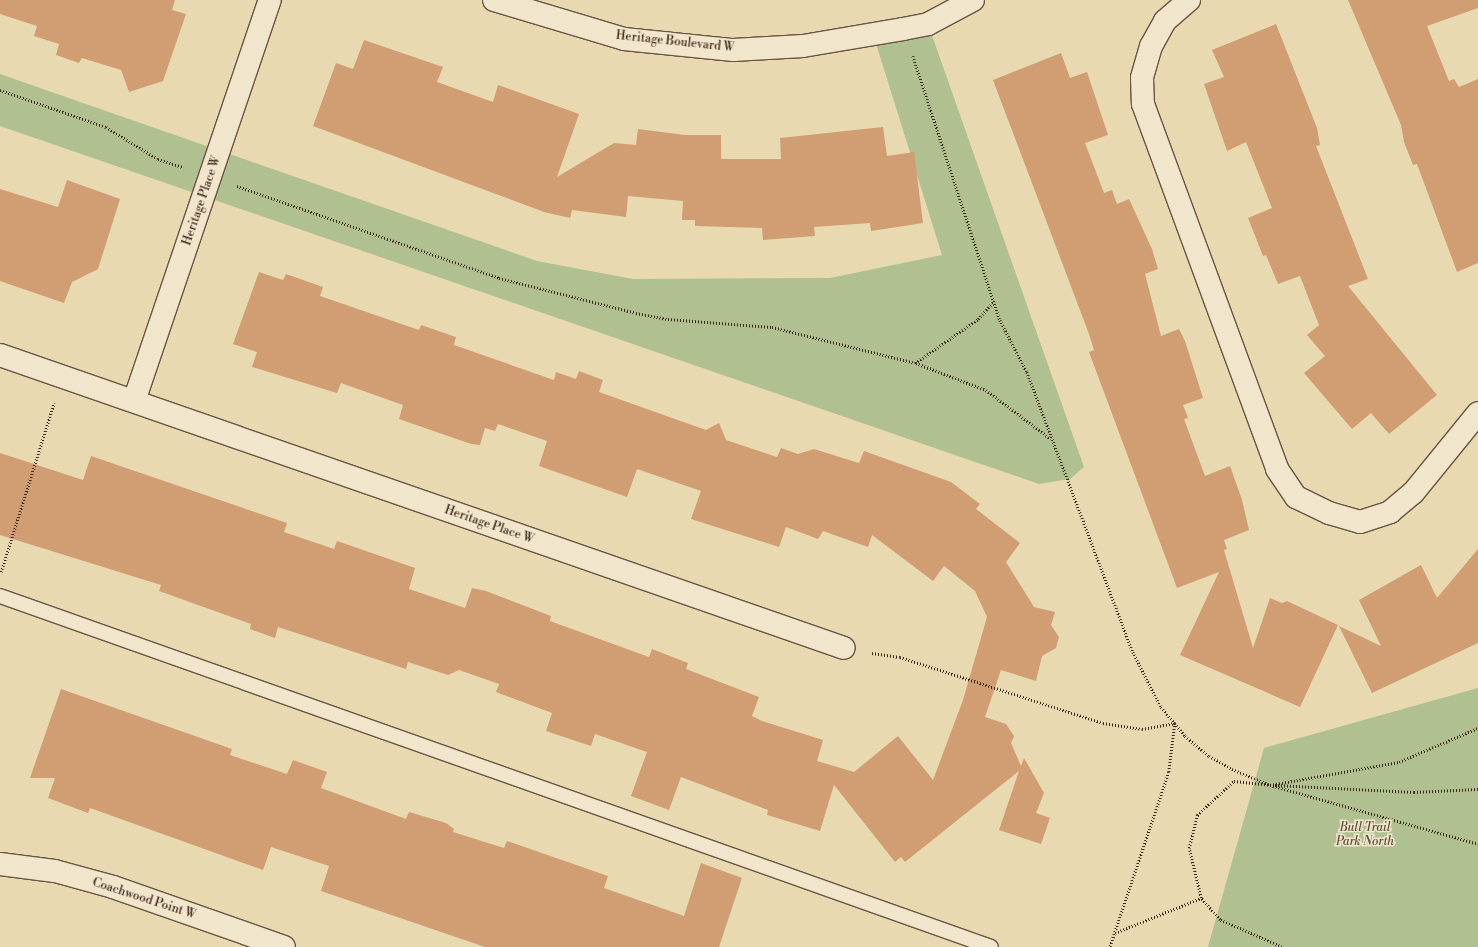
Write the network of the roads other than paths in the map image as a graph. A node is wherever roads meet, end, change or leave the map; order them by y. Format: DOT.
graph roads {
  1 [pos="270,0"];
  2 [pos="494,0"];
  3 [pos="973,0"];
  4 [pos="1189,0"];
  5 [pos="0,355"];
  6 [pos="134,401"];
  7 [pos="1478,412"];
  8 [pos="0,596"];
  9 [pos="844,648"];
  10 [pos="0,864"];
  11 [pos="284,947"];
  12 [pos="991,947"];
  1 -- 6 [label="street, Heritage Place W"];
  2 -- 3 [label="street, Heritage Boulevard W"];
  4 -- 7 [label="street"];
  5 -- 6 [label="street, Heritage Place W"];
  6 -- 9 [label="street, Heritage Place W"];
  8 -- 12 [label="lane"];
  10 -- 11 [label="street, Coachwood Point W"];
}
